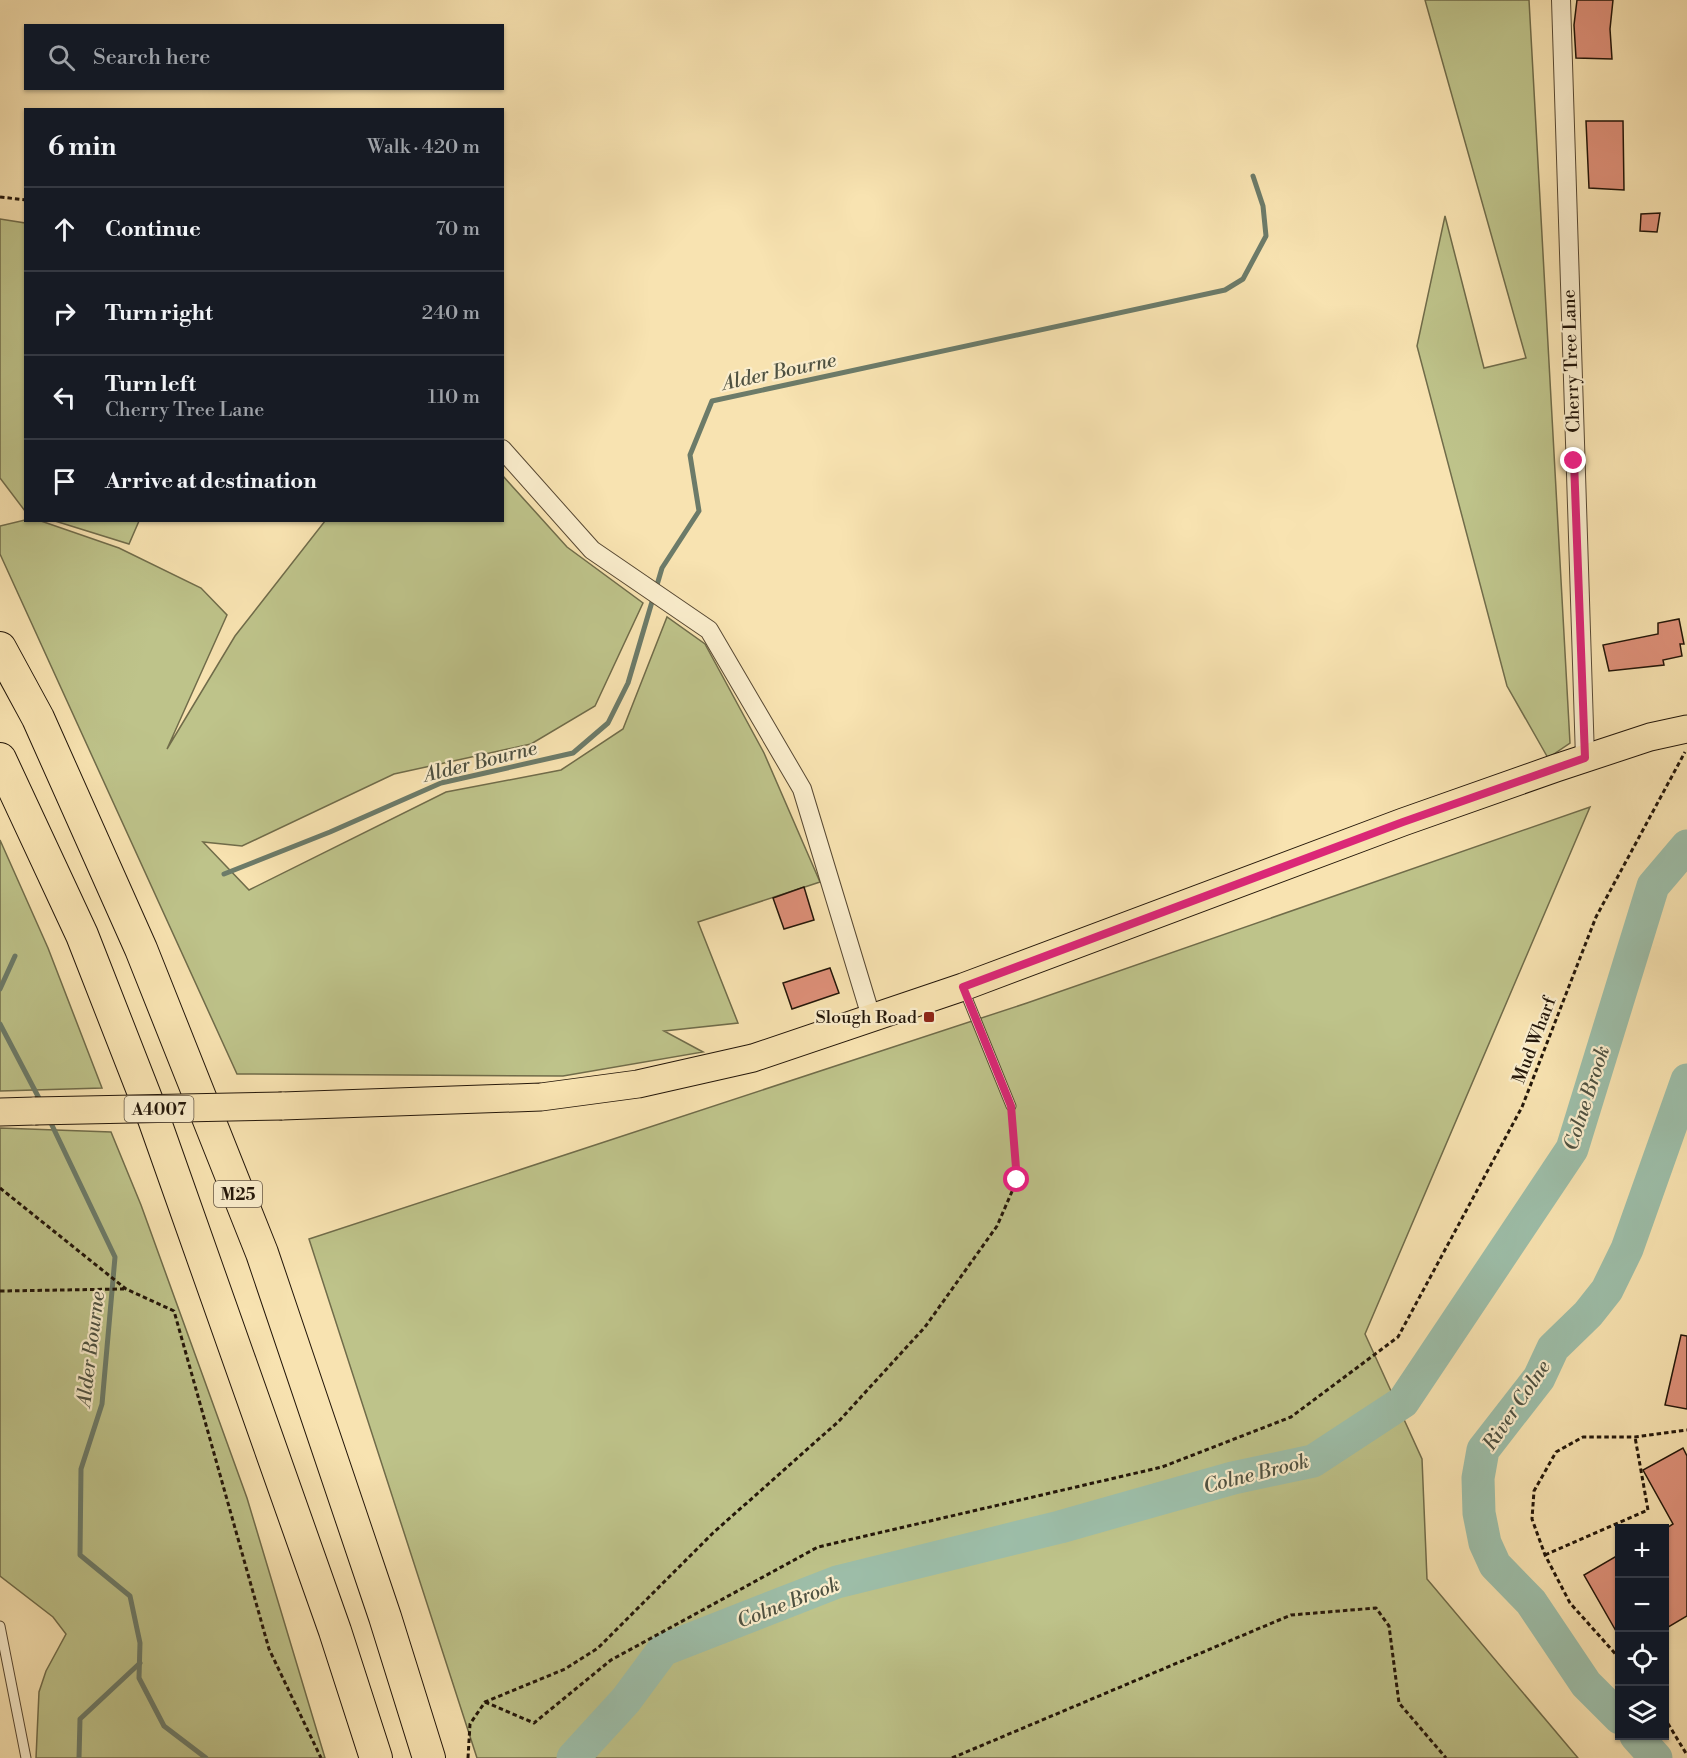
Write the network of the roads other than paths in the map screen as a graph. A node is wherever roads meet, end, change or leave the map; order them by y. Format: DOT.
graph roads {
  1 [pos="1561,0"];
  2 [pos="504,451"];
  3 [pos="0,648"];
  4 [pos="1687,729"];
  5 [pos="1585,758"];
  6 [pos="0,759"];
  7 [pos="963,987"];
  8 [pos="872,1020"];
  9 [pos="1011,1106"];
  10 [pos="0,1112"];
  11 [pos="0,1626"];
  12 [pos="26,1758"];
  13 [pos="376,1758"];
  14 [pos="429,1758"];
  1 -- 5 [label="street, Cherry Tree Lane"];
  2 -- 8 [label="street"];
  3 -- 14 [label="highway, M25"];
  4 -- 5 [label="main road, A4007"];
  5 -- 7 [label="main road, A4007"];
  6 -- 13 [label="highway"];
  7 -- 8 [label="main road, A4007"];
  7 -- 9 [label="lane"];
  8 -- 10 [label="main road, A4007, bridge"];
  11 -- 12 [label="lane"];
}
